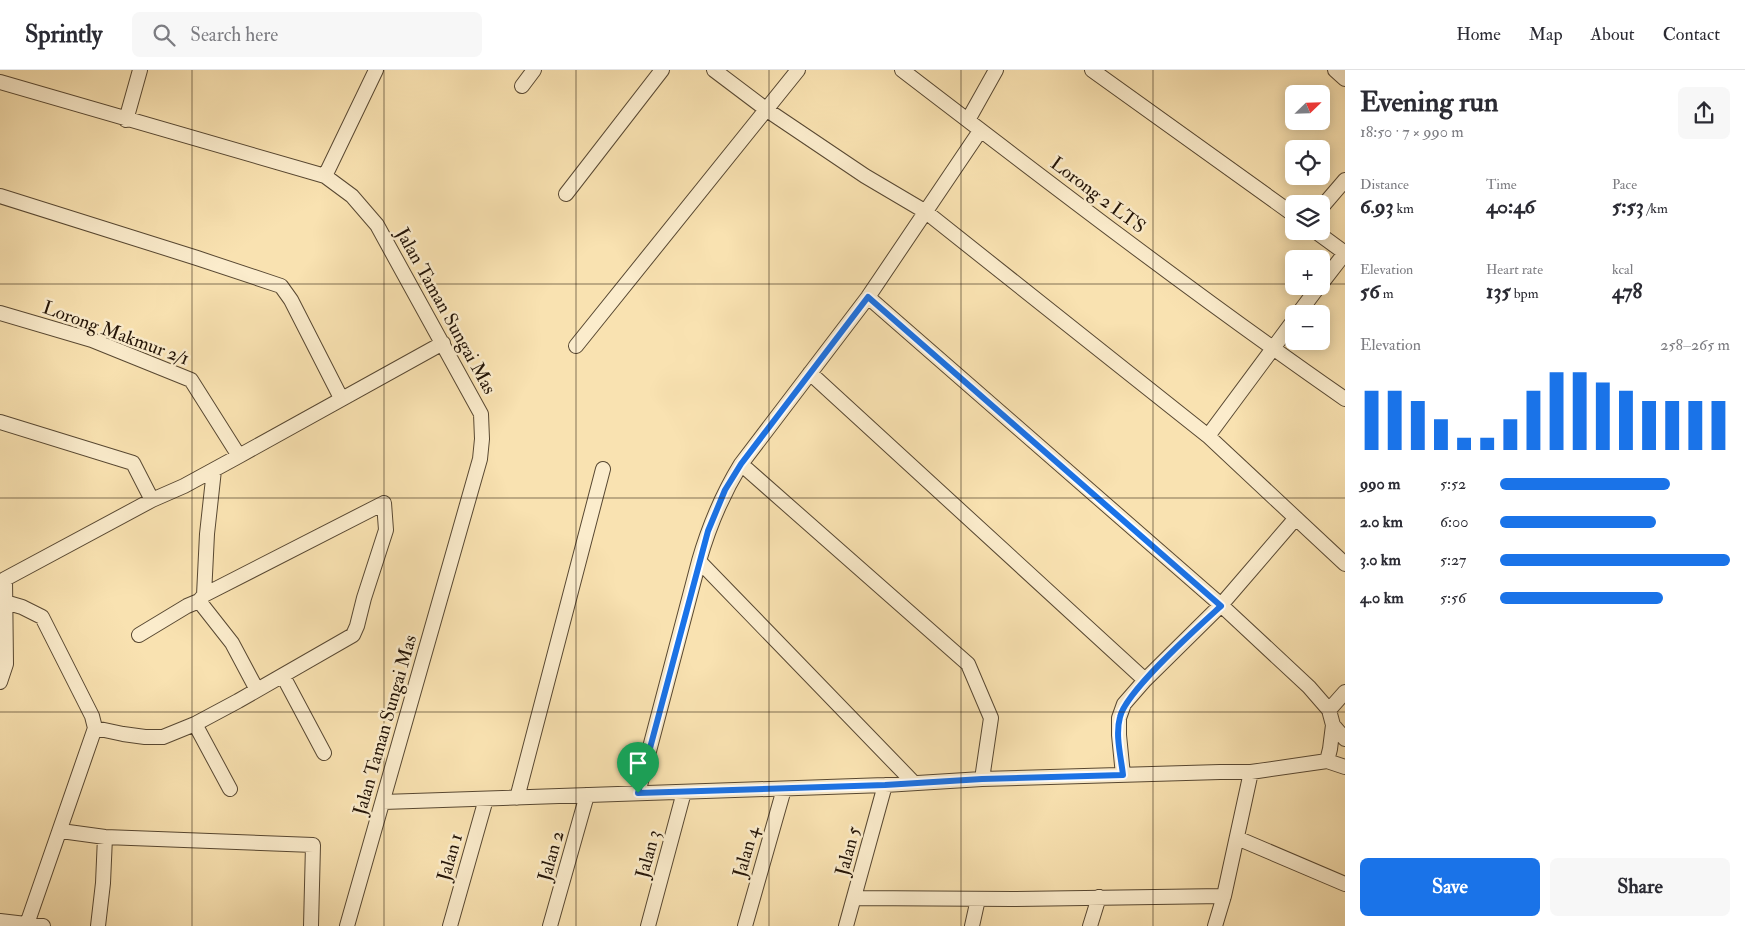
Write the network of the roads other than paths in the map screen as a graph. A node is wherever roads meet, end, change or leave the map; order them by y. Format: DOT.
graph roads {
  1 [pos="140,70"];
  2 [pos="376,70"];
  3 [pos="534,70"];
  4 [pos="662,70"];
  5 [pos="714,70"];
  6 [pos="798,70"];
  7 [pos="902,70"];
  8 [pos="996,70"];
  9 [pos="1092,70"];
  10 [pos="1336,70"];
  11 [pos="1345,79"];
  12 [pos="0,82"];
  13 [pos="522,86"];
  14 [pos="767,110"];
  15 [pos="126,120"];
  16 [pos="968,120"];
  17 [pos="980,131"];
  18 [pos="325,176"];
  19 [pos="1345,180"];
  20 [pos="566,194"];
  21 [pos="0,196"];
  22 [pos="1330,198"];
  23 [pos="1285,209"];
  24 [pos="926,212"];
  25 [pos="1328,240"];
  26 [pos="1345,253"];
  27 [pos="1330,272"];
  28 [pos="1312,295"];
  29 [pos="868,297"];
  30 [pos="1305,305"];
  31 [pos="0,313"];
  32 [pos="1285,331"];
  33 [pos="443,342"];
  34 [pos="576,346"];
  35 [pos="1272,348"];
  36 [pos="810,373"];
  37 [pos="342,398"];
  38 [pos="1345,398"];
  39 [pos="0,422"];
  40 [pos="1208,436"];
  41 [pos="239,456"];
  42 [pos="741,464"];
  43 [pos="603,469"];
  44 [pos="214,470"];
  45 [pos="152,500"];
  46 [pos="1295,519"];
  47 [pos="700,560"];
  48 [pos="1345,564"];
  49 [pos="201,598"];
  50 [pos="4,602"];
  51 [pos="1221,606"];
  52 [pos="139,635"];
  53 [pos="282,676"];
  54 [pos="1145,680"];
  55 [pos="0,682"];
  56 [pos="258,690"];
  57 [pos="1345,692"];
  58 [pos="1329,710"];
  59 [pos="195,724"];
  60 [pos="1333,725"];
  61 [pos="96,728"];
  62 [pos="1345,739"];
  63 [pos="324,753"];
  64 [pos="1327,761"];
  65 [pos="1345,768"];
  66 [pos="1251,772"];
  67 [pos="1123,775"];
  68 [pos="982,779"];
  69 [pos="914,783"];
  70 [pos="885,785"];
  71 [pos="230,789"];
  72 [pos="784,789"];
  73 [pos="684,792"];
  74 [pos="638,793"];
  75 [pos="587,795"];
  76 [pos="517,798"];
  77 [pos="486,799"];
  78 [pos="383,802"];
  79 [pos="61,831"];
  80 [pos="105,837"];
  81 [pos="1236,838"];
  82 [pos="1345,884"];
  83 [pos="1224,896"];
  84 [pos="1099,897"];
  85 [pos="854,898"];
  86 [pos="978,899"];
  87 [pos="0,921"];
  88 [pos="27,924"];
  89 [pos="43,926"];
  90 [pos="98,926"];
  91 [pos="312,926"];
  92 [pos="347,926"];
  93 [pos="450,926"];
  94 [pos="550,926"];
  95 [pos="648,926"];
  96 [pos="745,926"];
  97 [pos="846,926"];
  98 [pos="972,926"];
  99 [pos="1090,926"];
  100 [pos="1215,926"];
  1 -- 15 [label="street"];
  2 -- 18 [label="street"];
  3 -- 13 [label="street"];
  4 -- 20 [label="street"];
  5 -- 14 [label="street"];
  6 -- 14 [label="street"];
  7 -- 16 [label="street, Lorong 2 LTS"];
  8 -- 16 [label="street"];
  9 -- 23 [label="street"];
  10 -- 11 [label="street"];
  12 -- 15 [label="street, Jalan Taman Sungai Mas"];
  14 -- 24 [label="street"];
  14 -- 34 [label="street"];
  15 -- 18 [label="street, Jalan Taman Sungai Mas"];
  16 -- 17 [label="street, Lorong 2 LTS"];
  17 -- 24 [label="street"];
  17 -- 35 [label="street, Lorong 2 LTS"];
  18 -- 33 [label="street, Jalan Taman Sungai Mas"];
  19 -- 22 [label="street"];
  21 -- 37 [label="street"];
  24 -- 29 [label="street"];
  24 -- 40 [label="street"];
  25 -- 26 [label="street"];
  26 -- 27 [label="street"];
  28 -- 30 [label="street"];
  29 -- 36 [label="street"];
  29 -- 51 [label="street"];
  31 -- 41 [label="street, Lorong Makmur 2/1"];
  32 -- 35 [label="street"];
  33 -- 37 [label="street"];
  33 -- 78 [label="street, Jalan Taman Sungai Mas"];
  35 -- 38 [label="street, Lorong 2 LTS"];
  35 -- 40 [label="street"];
  36 -- 42 [label="street"];
  36 -- 54 [label="street"];
  37 -- 41 [label="street"];
  39 -- 45 [label="street"];
  40 -- 46 [label="street"];
  41 -- 44 [label="street"];
  42 -- 47 [label="street"];
  42 -- 68 [label="street"];
  43 -- 76 [label="street"];
  44 -- 45 [label="street"];
  44 -- 49 [label="street"];
  45 -- 50 [label="street"];
  46 -- 48 [label="street"];
  46 -- 51 [label="street"];
  47 -- 69 [label="street"];
  47 -- 74 [label="street"];
  49 -- 52 [label="street"];
  49 -- 53 [label="street"];
  49 -- 56 [label="street"];
  50 -- 55 [label="street"];
  50 -- 61 [label="street"];
  51 -- 54 [label="street"];
  51 -- 58 [label="street"];
  53 -- 56 [label="street"];
  53 -- 63 [label="street"];
  54 -- 67 [label="street"];
  56 -- 59 [label="street"];
  57 -- 58 [label="street"];
  58 -- 60 [label="street"];
  59 -- 61 [label="street"];
  59 -- 71 [label="street"];
  60 -- 62 [label="street"];
  60 -- 64 [label="street"];
  61 -- 79 [label="street"];
  64 -- 65 [label="street"];
  64 -- 66 [label="street"];
  66 -- 67 [label="street"];
  66 -- 81 [label="street"];
  67 -- 68 [label="street"];
  68 -- 69 [label="street"];
  69 -- 70 [label="street"];
  70 -- 72 [label="street"];
  70 -- 85 [label="street, Jalan 5"];
  72 -- 73 [label="street"];
  72 -- 96 [label="street, Jalan 4"];
  73 -- 74 [label="street"];
  73 -- 95 [label="street, Jalan 3"];
  74 -- 75 [label="street"];
  75 -- 76 [label="street"];
  75 -- 94 [label="street, Jalan 2"];
  76 -- 77 [label="street"];
  77 -- 78 [label="street"];
  77 -- 93 [label="street, Jalan 1"];
  78 -- 92 [label="street, Jalan Taman Sungai Mas"];
  79 -- 80 [label="street"];
  79 -- 88 [label="street"];
  80 -- 90 [label="street"];
  80 -- 91 [label="street"];
  81 -- 82 [label="street"];
  81 -- 83 [label="street"];
  83 -- 84 [label="street"];
  83 -- 100 [label="street"];
  84 -- 86 [label="street"];
  84 -- 99 [label="street"];
  85 -- 86 [label="street"];
  85 -- 97 [label="street, Jalan 5"];
  86 -- 98 [label="street"];
  87 -- 88 [label="street"];
  88 -- 89 [label="street"];
}
